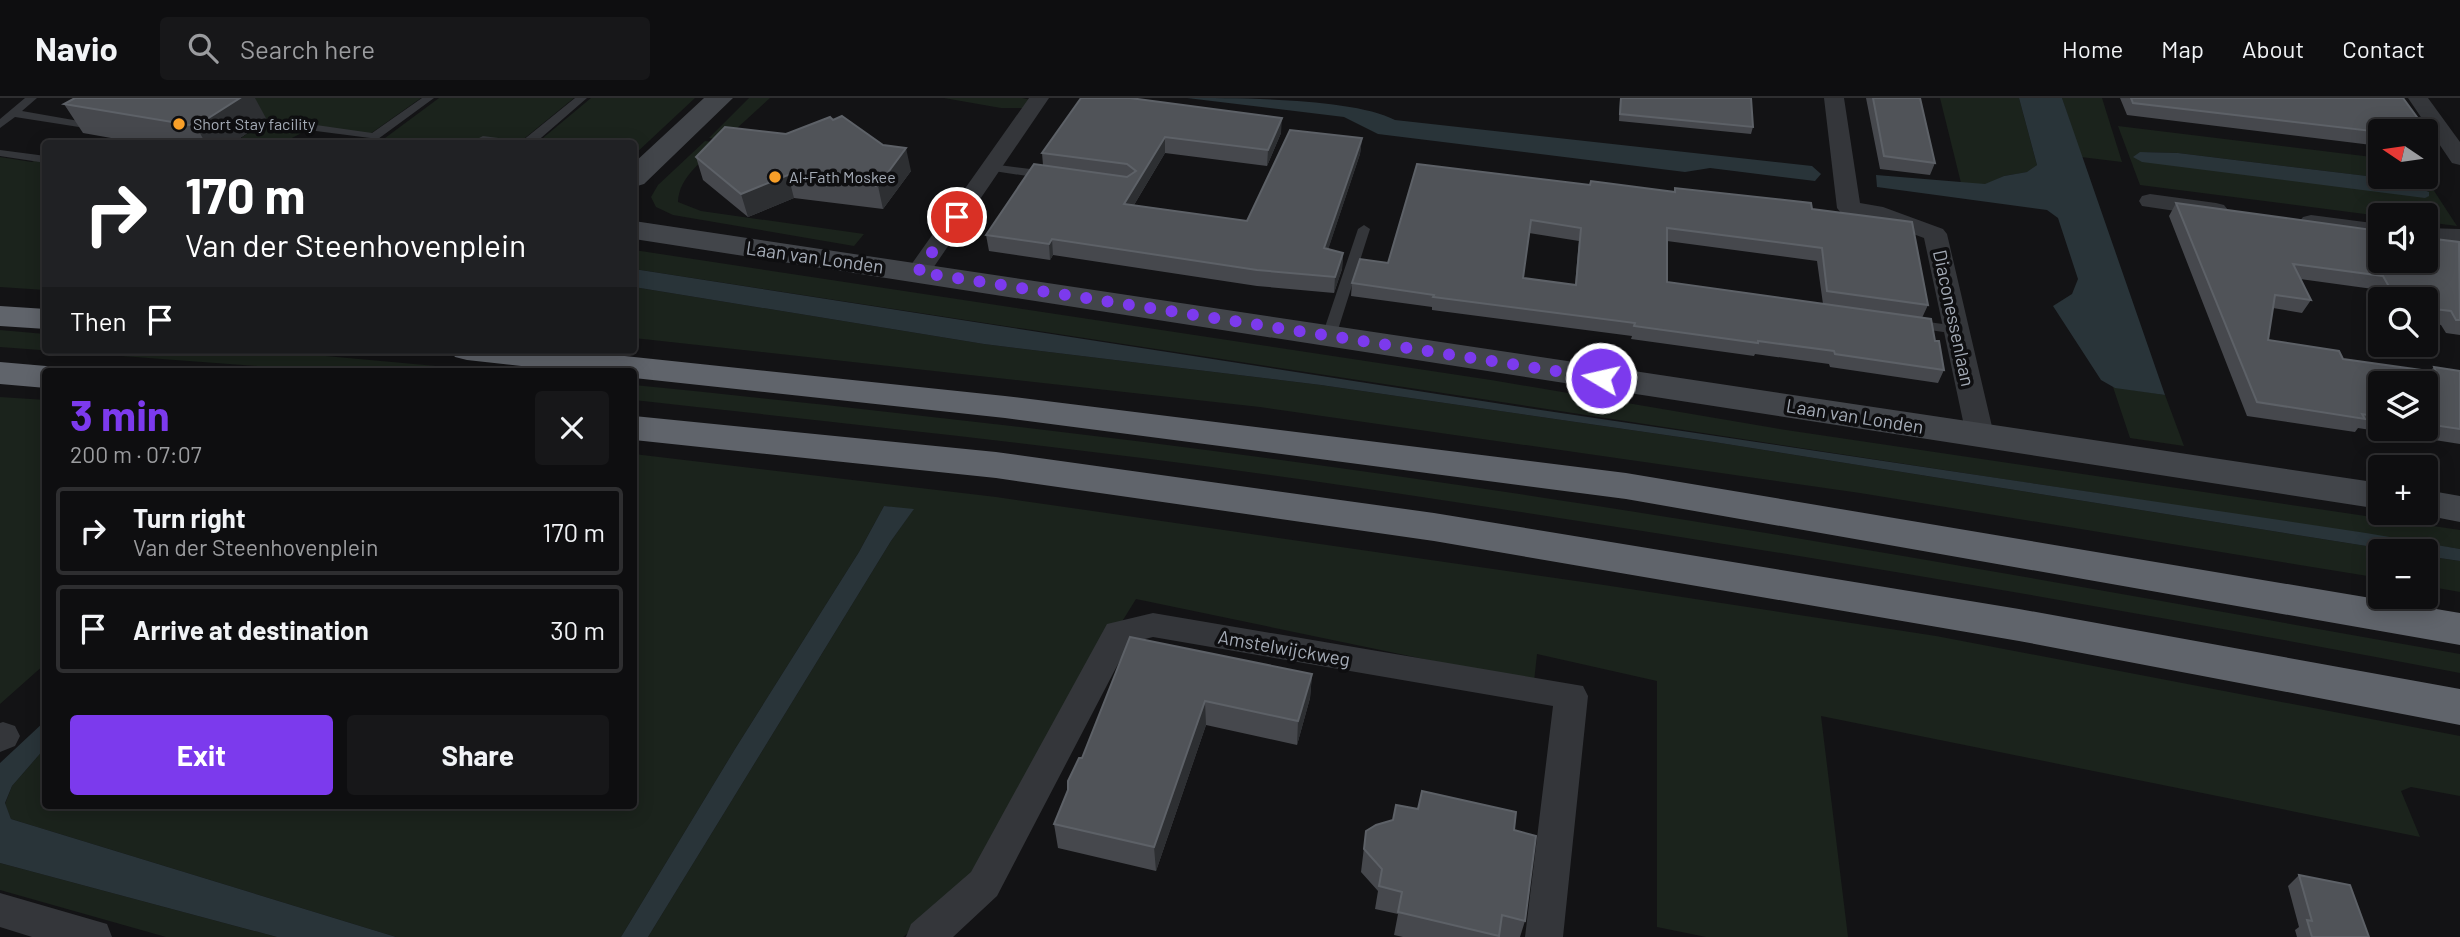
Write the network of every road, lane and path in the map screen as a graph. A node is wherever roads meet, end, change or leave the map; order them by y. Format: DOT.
graph roads {
  1 [pos="32,98"];
  2 [pos="429,98"];
  3 [pos="582,98"];
  4 [pos="720,98"];
  5 [pos="1039,98"];
  6 [pos="1834,98"];
  7 [pos="2418,98"];
  8 [pos="13,113"];
  9 [pos="79,124"];
  10 [pos="0,125"];
  11 [pos="316,128"];
  12 [pos="483,139"];
  13 [pos="490,140"];
  14 [pos="531,140"];
  15 [pos="0,153"];
  16 [pos="2460,158"];
  17 [pos="42,159"];
  18 [pos="991,168"];
  19 [pos="637,175"];
  20 [pos="1065,178"];
  21 [pos="2150,201"];
  22 [pos="2238,213"];
  23 [pos="2287,219"];
  24 [pos="1364,229"];
  25 [pos="2368,229"];
  26 [pos="637,230"];
  27 [pos="2438,235"];
  28 [pos="2460,236"];
  29 [pos="918,272"];
  30 [pos="0,316"];
  31 [pos="42,319"];
  32 [pos="1902,322"];
  33 [pos="1956,330"];
  34 [pos="1329,336"];
  35 [pos="505,354"];
  36 [pos="0,373"];
  37 [pos="42,377"];
  38 [pos="637,428"];
  39 [pos="1980,435"];
  40 [pos="2368,494"];
  41 [pos="2438,505"];
  42 [pos="2460,509"];
  43 [pos="2460,629"];
  44 [pos="2460,707"];
  45 [pos="0,910"];
  46 [pos="93,937"];
  47 [pos="925,937"];
  48 [pos="1544,937"];
  1 -- 8 [label="lane"];
  2 -- 11 [label="lane"];
  3 -- 14 [label="lane"];
  4 -- 19 [label="street"];
  5 -- 18 [label="street"];
  6 -- 33 [label="street, Diaconessenlaan"];
  7 -- 16 [label="street"];
  8 -- 9 [label="lane"];
  8 -- 10 [label="lane"];
  12 -- 13 [label="lane"];
  15 -- 17 [label="lane"];
  18 -- 20 [label="lane"];
  18 -- 29 [label="street"];
  21 -- 22 [label="street"];
  23 -- 25 [label="street"];
  24 -- 34 [label="lane"];
  26 -- 29 [label="street, Laan van Londen"];
  27 -- 28 [label="street"];
  29 -- 34 [label="street, Laan van Londen"];
  30 -- 31 [label="highway"];
  32 -- 33 [label="lane"];
  33 -- 39 [label="street, Diaconessenlaan"];
  34 -- 39 [label="street, Laan van Londen"];
  35 -- 43 [label="highway"];
  36 -- 37 [label="highway"];
  38 -- 44 [label="highway"];
  39 -- 40 [label="street, Laan van Londen"];
  41 -- 42 [label="street"];
  45 -- 46 [label="street"];
  47 -- 48 [label="street, Amstelwijckweg"];
}
